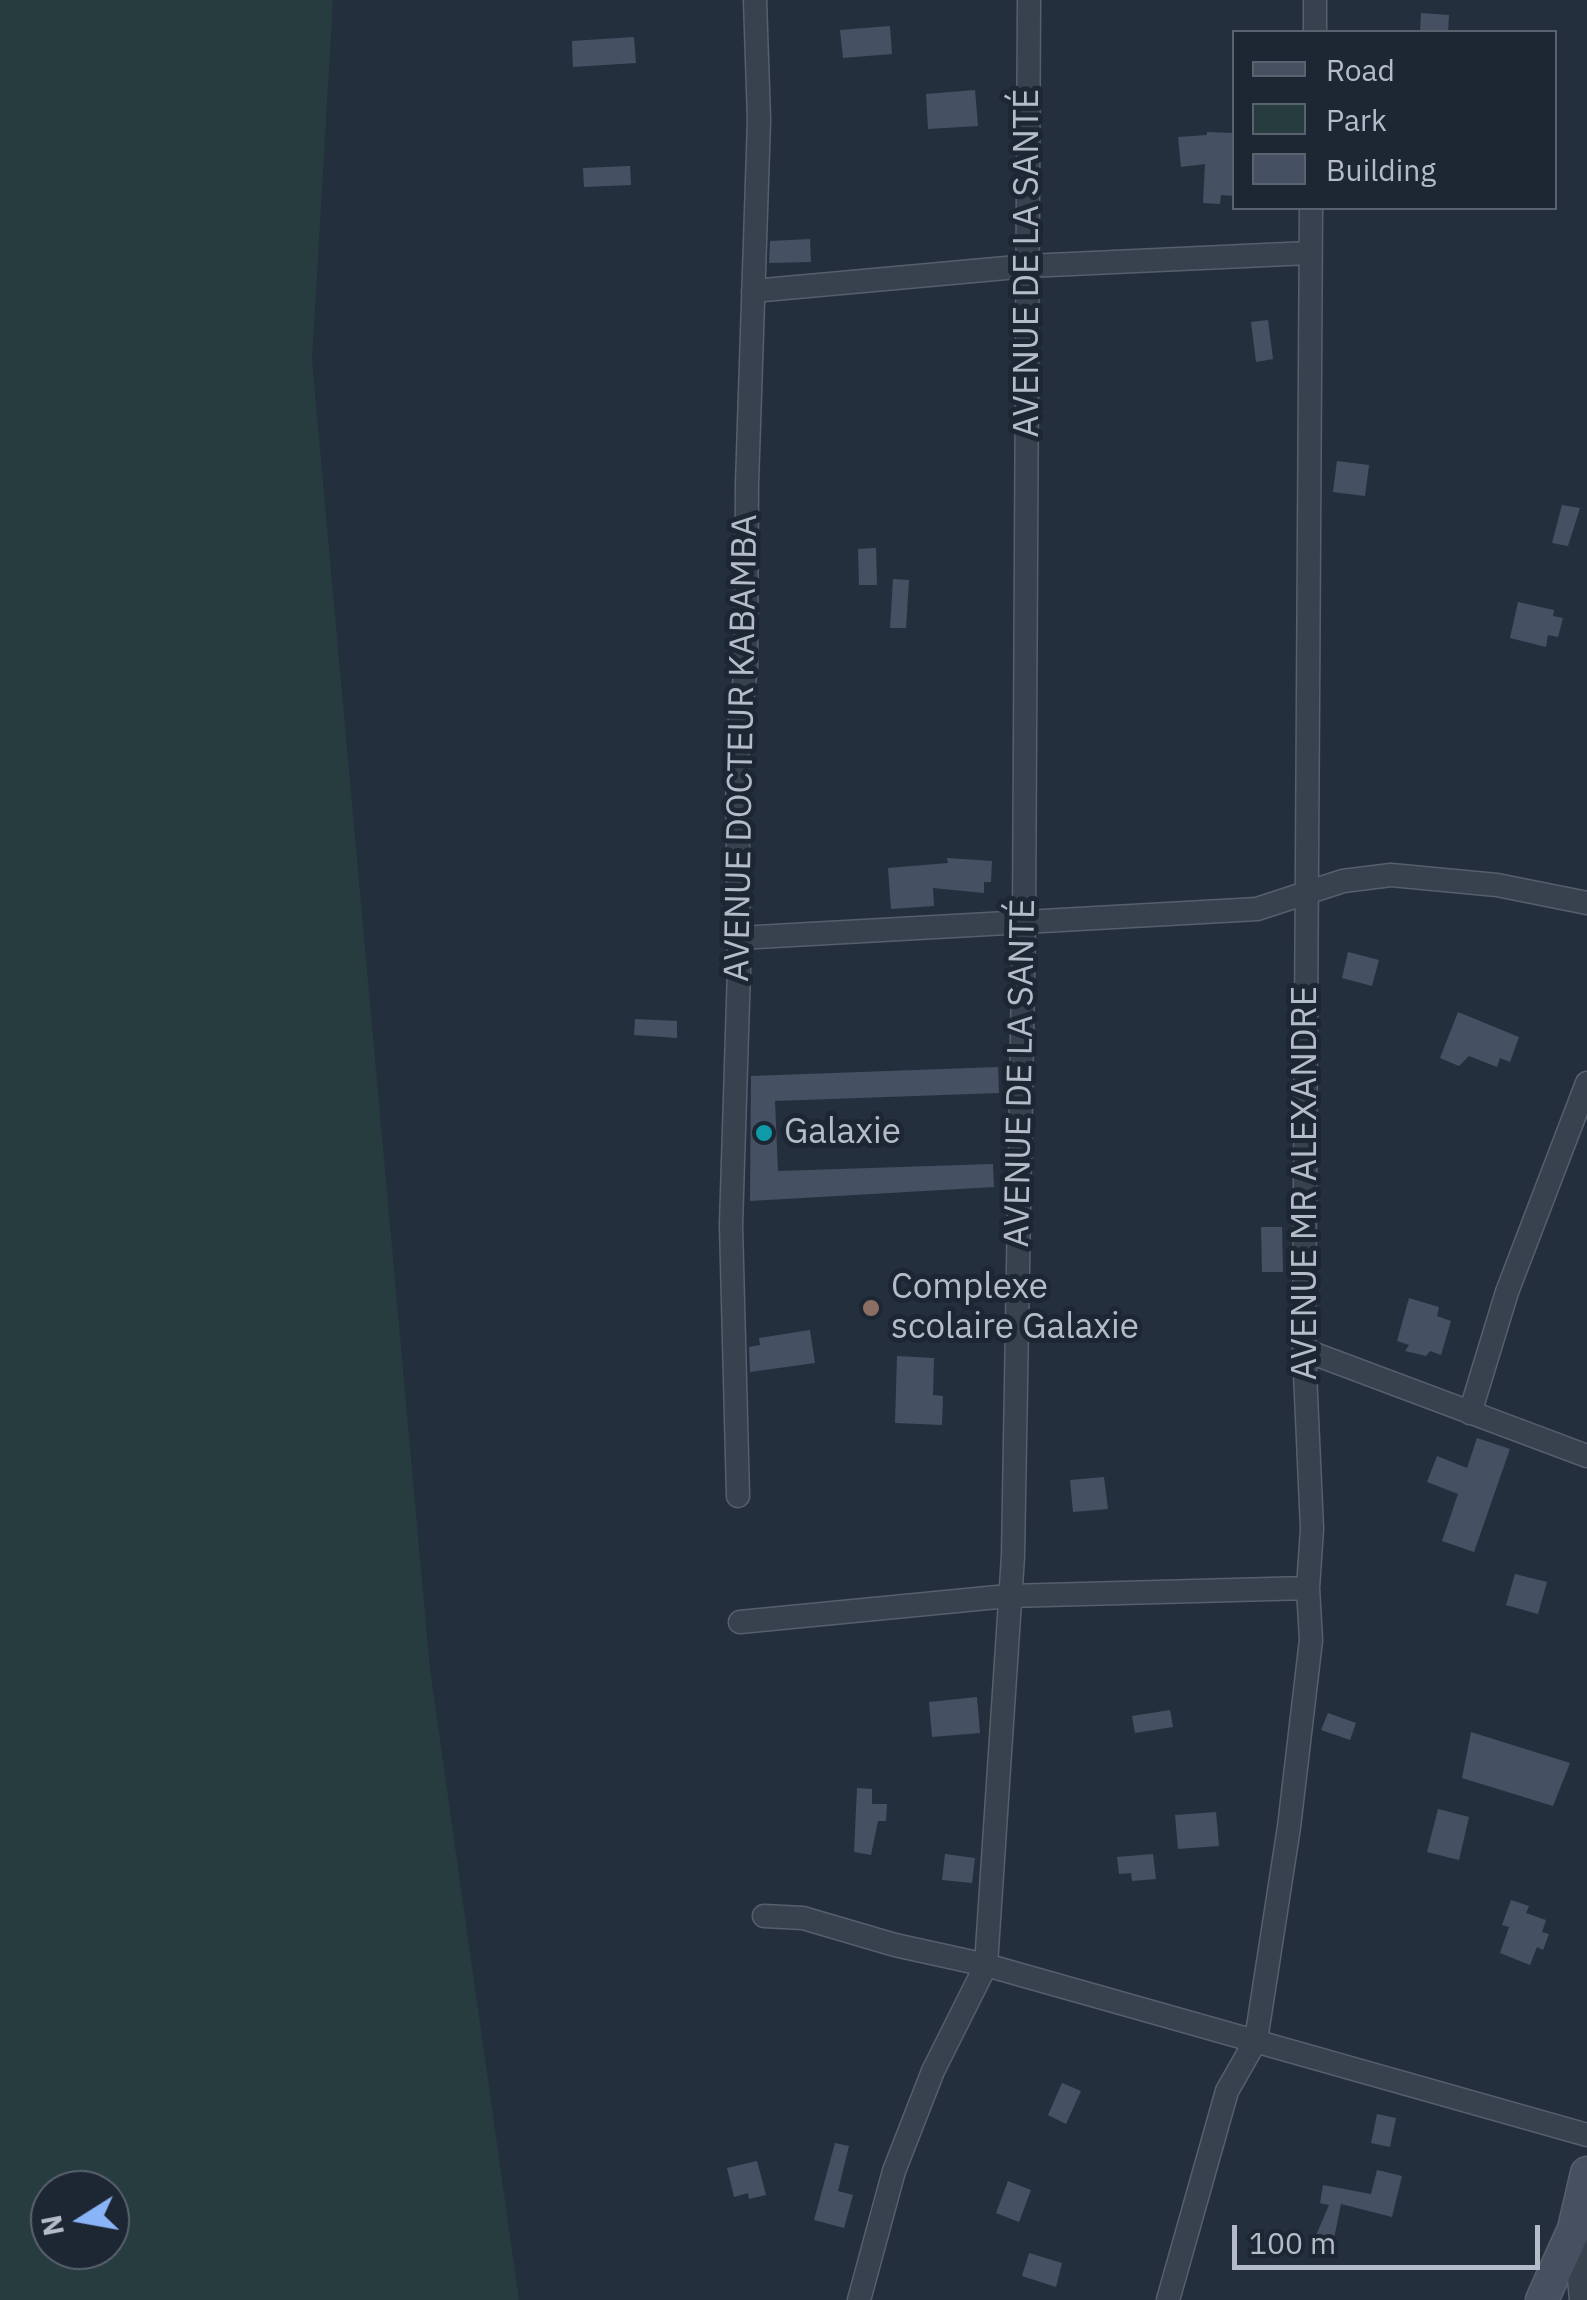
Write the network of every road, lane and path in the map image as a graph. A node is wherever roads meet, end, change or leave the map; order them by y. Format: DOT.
graph roads {
  1 [pos="755,0"];
  2 [pos="1030,0"];
  3 [pos="1315,0"];
  4 [pos="1316,30"];
  5 [pos="1311,210"];
  6 [pos="1309,253"];
  7 [pos="1028,266"];
  8 [pos="753,291"];
  9 [pos="1305,892"];
  10 [pos="1587,903"];
  11 [pos="1024,922"];
  12 [pos="738,938"];
  13 [pos="1587,1083"];
  14 [pos="1304,1350"];
  15 [pos="1470,1414"];
  16 [pos="1587,1456"];
  17 [pos="738,1496"];
  18 [pos="1308,1588"];
  19 [pos="1008,1596"];
  20 [pos="740,1622"];
  21 [pos="764,1916"];
  22 [pos="986,1966"];
  23 [pos="1256,2040"];
  24 [pos="1587,2135"];
  25 [pos="1587,2173"];
  26 [pos="1574,2229"];
  27 [pos="858,2300"];
  28 [pos="1168,2300"];
  29 [pos="1542,2300"];
  30 [pos="1581,2300"];
  1 -- 8 [label="street, AVENUE DOCTEUR KABAMBA"];
  2 -- 7 [label="street, AVENUE DE LA SANTÉ"];
  3 -- 4 [label="street"];
  5 -- 6 [label="street, AVENUE MR ALEXANDRE"];
  6 -- 7 [label="street"];
  6 -- 9 [label="street, AVENUE MR ALEXANDRE"];
  7 -- 8 [label="street"];
  7 -- 11 [label="street, AVENUE DE LA SANTÉ"];
  8 -- 12 [label="street, AVENUE DOCTEUR KABAMBA"];
  9 -- 10 [label="street"];
  9 -- 11 [label="street"];
  9 -- 14 [label="street, AVENUE MR ALEXANDRE"];
  11 -- 12 [label="street"];
  11 -- 19 [label="street, AVENUE DE LA SANTÉ"];
  12 -- 17 [label="street, AVENUE DOCTEUR KABAMBA"];
  13 -- 15 [label="street"];
  14 -- 15 [label="street"];
  14 -- 18 [label="street, AVENUE MR ALEXANDRE"];
  15 -- 16 [label="street"];
  18 -- 19 [label="street"];
  18 -- 23 [label="street, AVENUE MR ALEXANDRE"];
  19 -- 20 [label="street"];
  19 -- 22 [label="street, AVENUE DE LA SANTÉ"];
  21 -- 22 [label="street"];
  22 -- 23 [label="street"];
  22 -- 27 [label="street, AVENUE DE LA SANTÉ"];
  23 -- 24 [label="street"];
  23 -- 28 [label="street"];
  25 -- 26 [label="main road"];
  26 -- 29 [label="main road"];
  26 -- 30 [label="street"];
}
